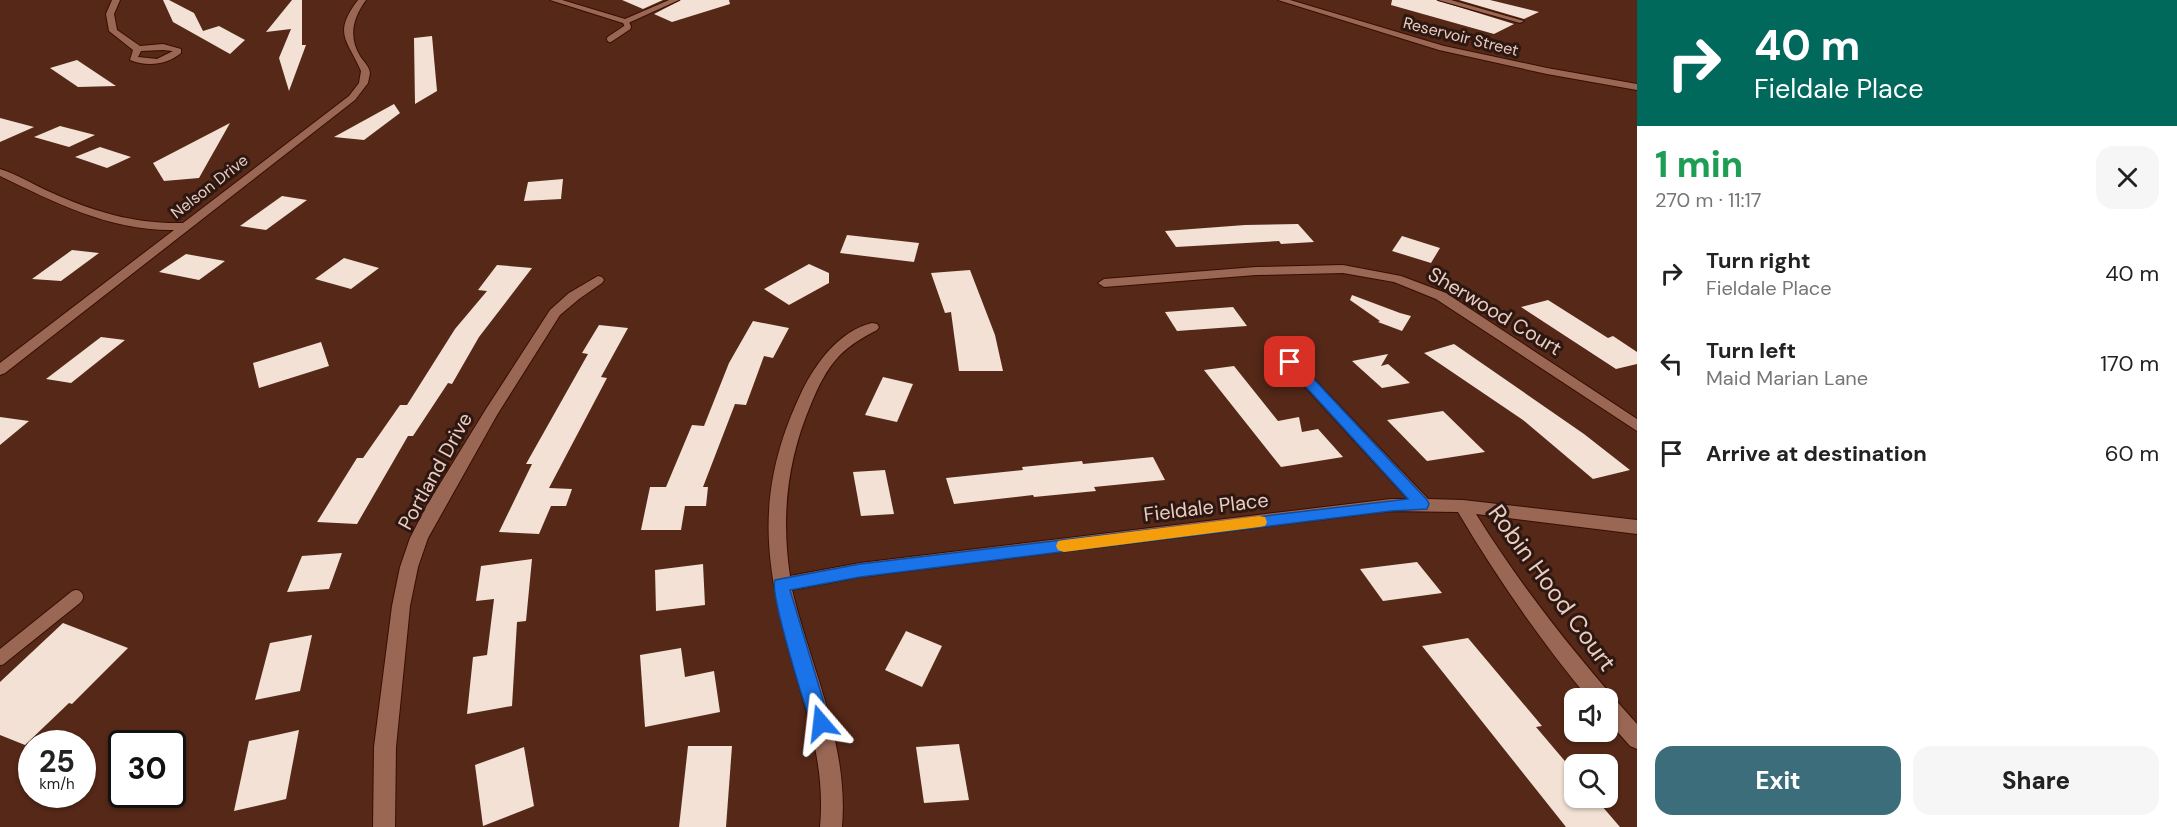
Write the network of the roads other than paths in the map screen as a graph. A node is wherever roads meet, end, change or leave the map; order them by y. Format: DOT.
graph roads {
  1 [pos="116,0"];
  2 [pos="362,0"];
  3 [pos="554,0"];
  4 [pos="675,0"];
  5 [pos="1282,0"];
  6 [pos="1311,0"];
  7 [pos="1442,0"];
  8 [pos="1520,21"];
  9 [pos="626,22"];
  10 [pos="610,39"];
  11 [pos="138,49"];
  12 [pos="1637,78"];
  13 [pos="1637,87"];
  14 [pos="0,172"];
  15 [pos="184,226"];
  16 [pos="598,280"];
  17 [pos="1104,283"];
  18 [pos="872,327"];
  19 [pos="1290,362"];
  20 [pos="0,370"];
  21 [pos="1637,426"];
  22 [pos="1422,504"];
  23 [pos="1463,506"];
  24 [pos="1637,527"];
  25 [pos="781,585"];
  26 [pos="75,597"];
  27 [pos="0,658"];
  28 [pos="1593,688"];
  29 [pos="1618,717"];
  30 [pos="1637,739"];
  31 [pos="384,827"];
  32 [pos="831,827"];
  1 -- 11 [label="street"];
  2 -- 15 [label="street, Nelson Drive"];
  3 -- 9 [label="street"];
  4 -- 9 [label="street"];
  5 -- 13 [label="street, Reservoir Street"];
  6 -- 12 [label="street, Reservoir Street"];
  7 -- 8 [label="street"];
  9 -- 10 [label="lane"];
  14 -- 15 [label="street"];
  15 -- 20 [label="street, Nelson Drive"];
  16 -- 31 [label="street, Portland Drive"];
  17 -- 21 [label="street, Sherwood Court"];
  18 -- 25 [label="street"];
  19 -- 22 [label="street"];
  22 -- 23 [label="street, Fieldale Place"];
  22 -- 25 [label="street, Fieldale Place"];
  23 -- 24 [label="street, Fieldale Place"];
  23 -- 28 [label="street, Robin Hood Court"];
  25 -- 32 [label="street"];
  26 -- 27 [label="lane"];
  29 -- 30 [label="street"];
}
